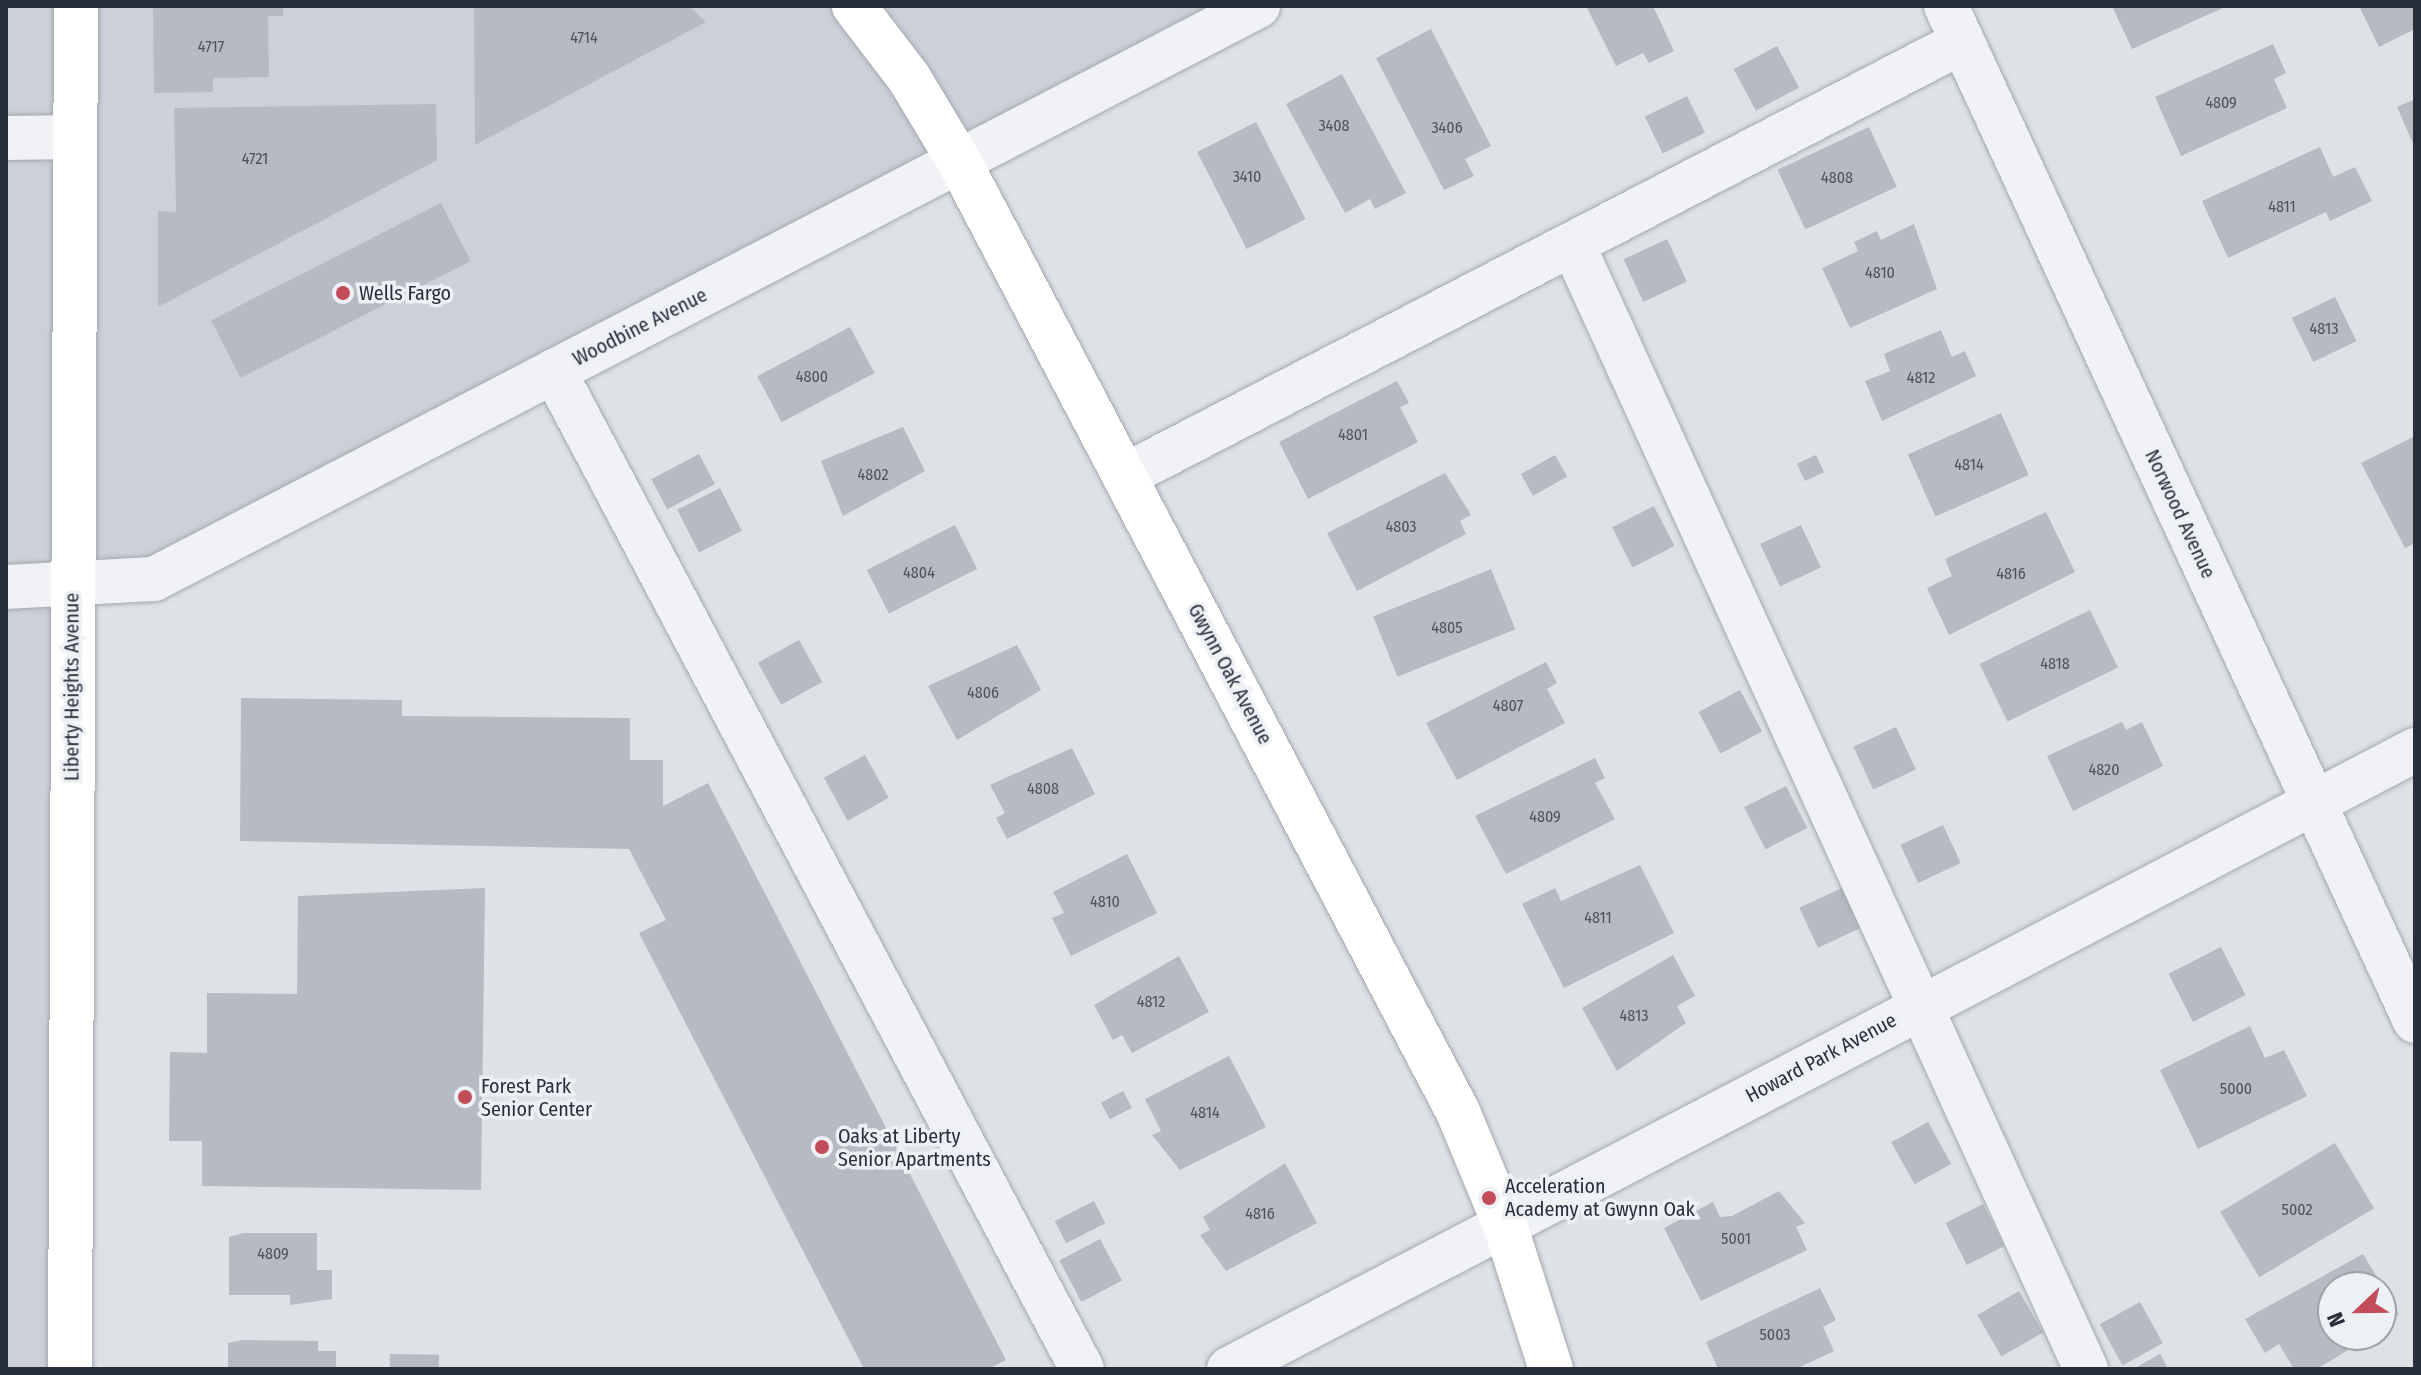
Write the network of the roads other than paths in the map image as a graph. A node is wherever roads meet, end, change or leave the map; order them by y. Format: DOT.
graph roads {
  1 [pos="76,6"];
  2 [pos="854,6"];
  3 [pos="1258,6"];
  4 [pos="1954,24"];
  5 [pos="74,137"];
  6 [pos="6,138"];
  7 [pos="960,163"];
  8 [pos="1573,245"];
  9 [pos="554,371"];
  10 [pos="1126,475"];
  11 [pos="72,586"];
  12 [pos="6,587"];
  13 [pos="2415,750"];
  14 [pos="2315,803"];
  15 [pos="1921,1005"];
  16 [pos="2415,1021"];
  17 [pos="1505,1225"];
  18 [pos="70,1369"];
  19 [pos="1082,1369"];
  20 [pos="1229,1369"];
  21 [pos="1551,1369"];
  22 [pos="2086,1369"];
  1 -- 5 [label="main road, Liberty Heights Avenue"];
  2 -- 7 [label="main road, Gwynn Oak Avenue"];
  3 -- 7 [label="street, Woodbine Avenue"];
  4 -- 8 [label="street"];
  4 -- 14 [label="street, Norwood Avenue"];
  5 -- 6 [label="street"];
  5 -- 11 [label="main road, Liberty Heights Avenue"];
  7 -- 9 [label="street, Woodbine Avenue"];
  7 -- 10 [label="main road, Gwynn Oak Avenue"];
  8 -- 10 [label="street"];
  8 -- 15 [label="street"];
  9 -- 11 [label="street, Woodbine Avenue"];
  9 -- 19 [label="street"];
  10 -- 17 [label="main road, Gwynn Oak Avenue"];
  11 -- 12 [label="street, Woodbine Avenue"];
  11 -- 18 [label="main road, Liberty Heights Avenue"];
  13 -- 14 [label="street, Howard Park Avenue"];
  14 -- 15 [label="street, Howard Park Avenue"];
  14 -- 16 [label="street, Norwood Avenue"];
  15 -- 17 [label="street, Howard Park Avenue"];
  15 -- 22 [label="street"];
  17 -- 20 [label="street, Howard Park Avenue"];
  17 -- 21 [label="main road, Gwynn Oak Avenue"];
}
